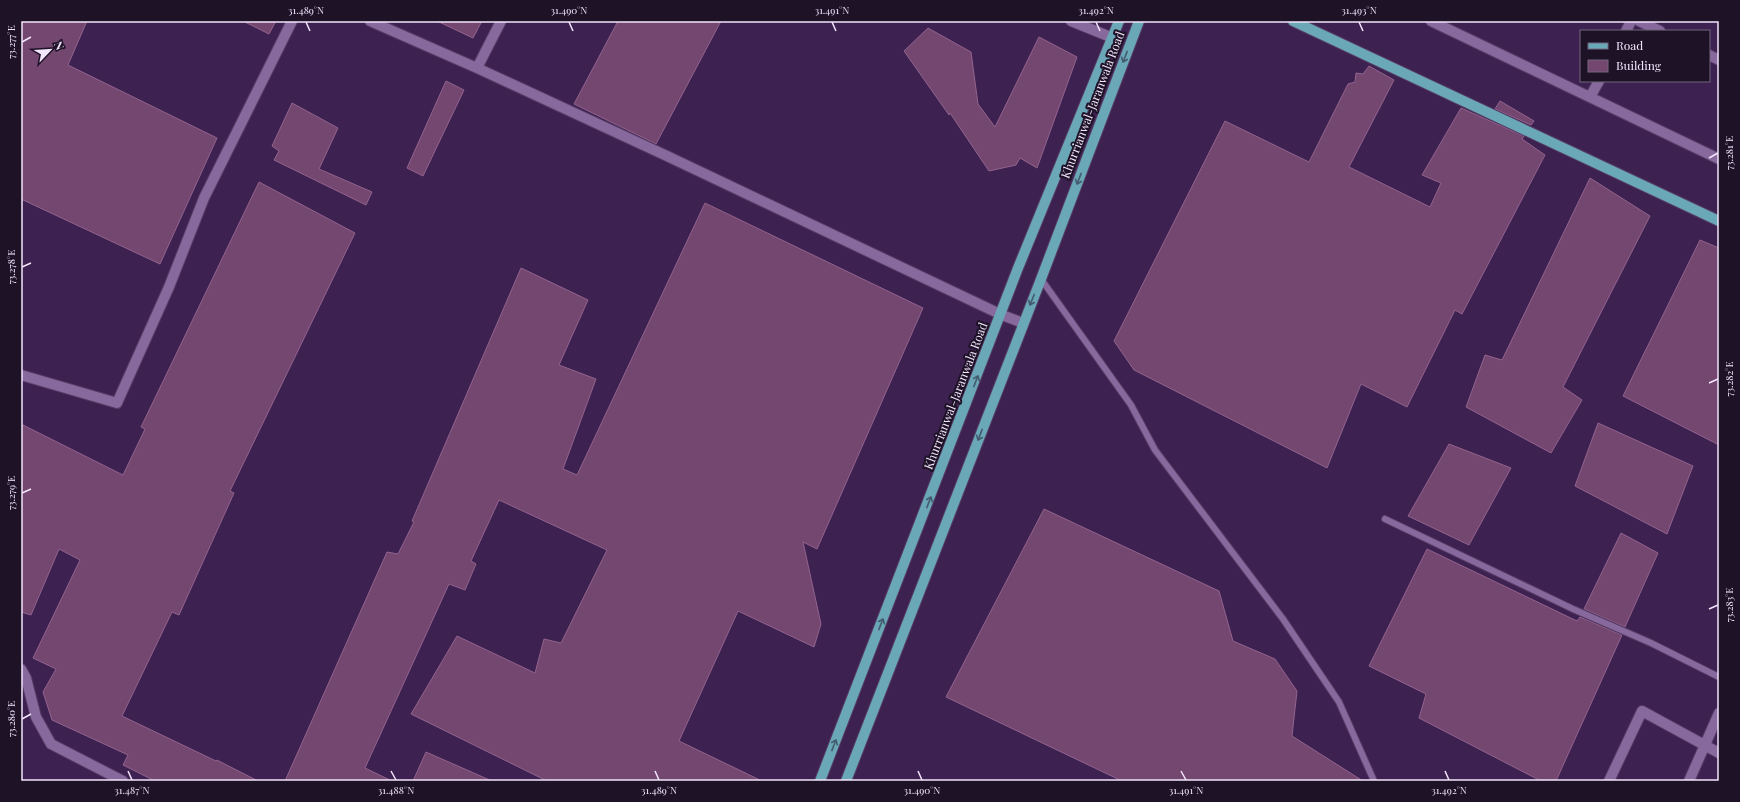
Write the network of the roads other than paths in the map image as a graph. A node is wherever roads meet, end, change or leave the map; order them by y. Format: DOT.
graph roads {
  1 [pos="292,21"];
  2 [pos="370,21"];
  3 [pos="501,21"];
  4 [pos="1071,21"];
  5 [pos="1119,21"];
  6 [pos="1139,21"];
  7 [pos="1293,21"];
  8 [pos="1431,21"];
  9 [pos="1632,21"];
  10 [pos="1639,21"];
  11 [pos="1627,30"];
  12 [pos="1658,30"];
  13 [pos="1113,38"];
  14 [pos="1710,56"];
  15 [pos="1719,60"];
  16 [pos="477,68"];
  17 [pos="1598,82"];
  18 [pos="1590,97"];
  19 [pos="1719,159"];
  20 [pos="1719,220"];
  21 [pos="1041,279"];
  22 [pos="1002,315"];
  23 [pos="1023,323"];
  24 [pos="21,374"];
  25 [pos="1386,518"];
  26 [pos="21,669"];
  27 [pos="1719,676"];
  28 [pos="1719,713"];
  29 [pos="1705,745"];
  30 [pos="1719,752"];
  31 [pos="124,781"];
  32 [pos="820,781"];
  33 [pos="846,781"];
  34 [pos="1374,781"];
  35 [pos="1609,781"];
  36 [pos="1689,781"];
  1 -- 24 [label="street"];
  2 -- 16 [label="street"];
  3 -- 16 [label="street"];
  4 -- 13 [label="street"];
  5 -- 13 [label="main road, Khurrianwal-Jaranwala Road"];
  6 -- 21 [label="main road, Khurrianwal-Jaranwala Road, one-way"];
  7 -- 20 [label="main road"];
  8 -- 18 [label="street"];
  9 -- 11 [label="street"];
  10 -- 12 [label="street"];
  13 -- 22 [label="main road, Khurrianwal-Jaranwala Road"];
  14 -- 15 [label="street"];
  16 -- 22 [label="street"];
  17 -- 18 [label="street"];
  18 -- 19 [label="street"];
  21 -- 23 [label="main road, Khurrianwal-Jaranwala Road, one-way"];
  21 -- 34 [label="lane"];
  22 -- 23 [label="street"];
  32 -- 22 [label="main road, Khurrianwal-Jaranwala Road, one-way"];
  23 -- 33 [label="main road, Khurrianwal-Jaranwala Road, one-way"];
  25 -- 27 [label="lane"];
  26 -- 31 [label="street"];
  28 -- 29 [label="street"];
  29 -- 30 [label="street"];
  29 -- 35 [label="street"];
  29 -- 36 [label="street"];
}
